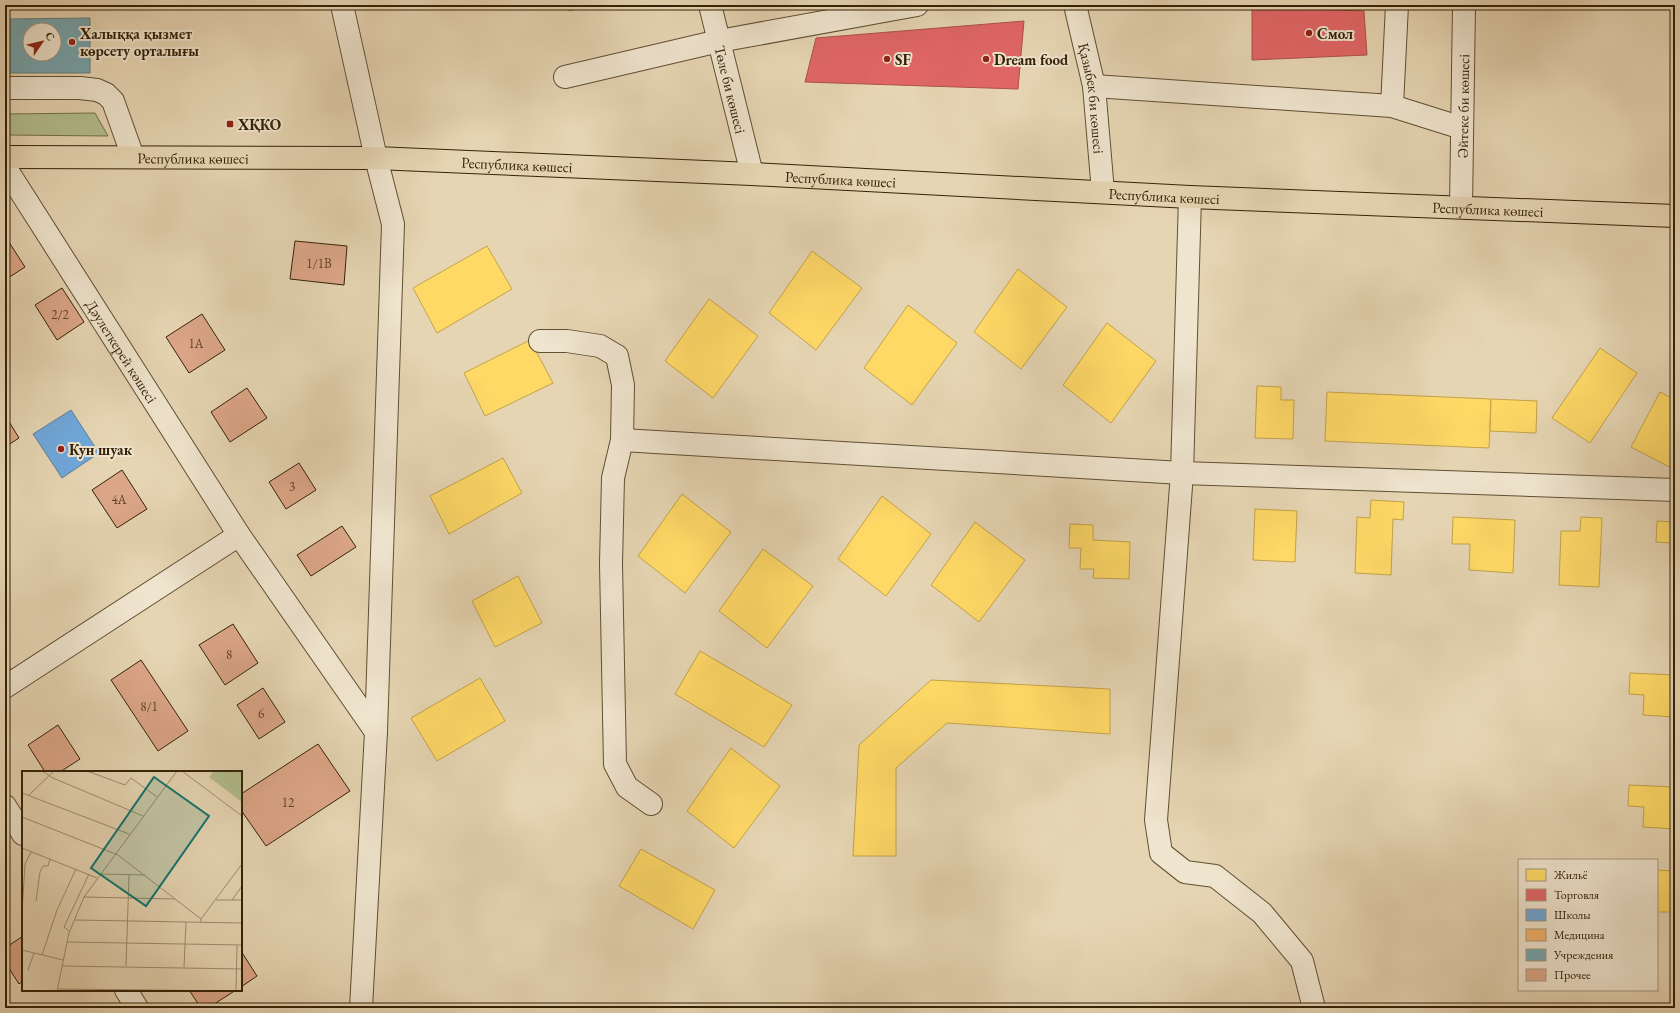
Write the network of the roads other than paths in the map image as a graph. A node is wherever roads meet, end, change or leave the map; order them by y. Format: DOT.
graph roads {
  1 [pos="342,5"];
  2 [pos="710,5"];
  3 [pos="917,5"];
  4 [pos="1075,5"];
  5 [pos="1397,5"];
  6 [pos="1464,5"];
  7 [pos="719,41"];
  8 [pos="565,77"];
  9 [pos="1094,86"];
  10 [pos="5,88"];
  11 [pos="1392,106"];
  12 [pos="1462,128"];
  13 [pos="5,157"];
  14 [pos="133,157"];
  15 [pos="376,158"];
  16 [pos="5,167"];
  17 [pos="752,174"];
  18 [pos="1103,192"];
  19 [pos="1190,197"];
  20 [pos="1461,207"];
  21 [pos="1675,216"];
  22 [pos="540,341"];
  23 [pos="622,440"];
  24 [pos="1182,473"];
  25 [pos="1675,490"];
  26 [pos="239,535"];
  27 [pos="5,687"];
  28 [pos="376,732"];
  29 [pos="651,804"];
  30 [pos="5,806"];
  31 [pos="22,832"];
  32 [pos="127,991"];
  33 [pos="137,1008"];
  34 [pos="362,1008"];
  35 [pos="1314,1008"];
  1 -- 15 [label="street"];
  2 -- 7 [label="street, Төле би көшесі"];
  3 -- 7 [label="street"];
  4 -- 9 [label="street, Қазыбек би көшесі"];
  5 -- 11 [label="street"];
  6 -- 12 [label="street, Әйтеке би көшесі"];
  7 -- 8 [label="street"];
  7 -- 17 [label="street, Төле би көшесі"];
  9 -- 11 [label="street"];
  9 -- 18 [label="street, Қазыбек би көшесі"];
  10 -- 14 [label="street"];
  11 -- 12 [label="street"];
  12 -- 20 [label="street, Әйтеке би көшесі"];
  13 -- 14 [label="main road, Республика көшесі"];
  14 -- 15 [label="main road, Республика көшесі"];
  15 -- 17 [label="main road, Республика көшесі"];
  15 -- 28 [label="street"];
  16 -- 26 [label="street, Дәулеткерей көшесі"];
  17 -- 18 [label="main road, Республика көшесі"];
  18 -- 19 [label="main road, Республика көшесі"];
  19 -- 20 [label="main road, Республика көшесі"];
  19 -- 24 [label="street"];
  20 -- 21 [label="main road, Республика көшесі"];
  22 -- 23 [label="street"];
  23 -- 24 [label="street"];
  23 -- 29 [label="street"];
  24 -- 25 [label="street"];
  24 -- 35 [label="street"];
  26 -- 27 [label="street"];
  26 -- 28 [label="street, Дәулеткерей көшесі"];
  28 -- 34 [label="street"];
  30 -- 31 [label="street"];
  32 -- 33 [label="street"];
}
